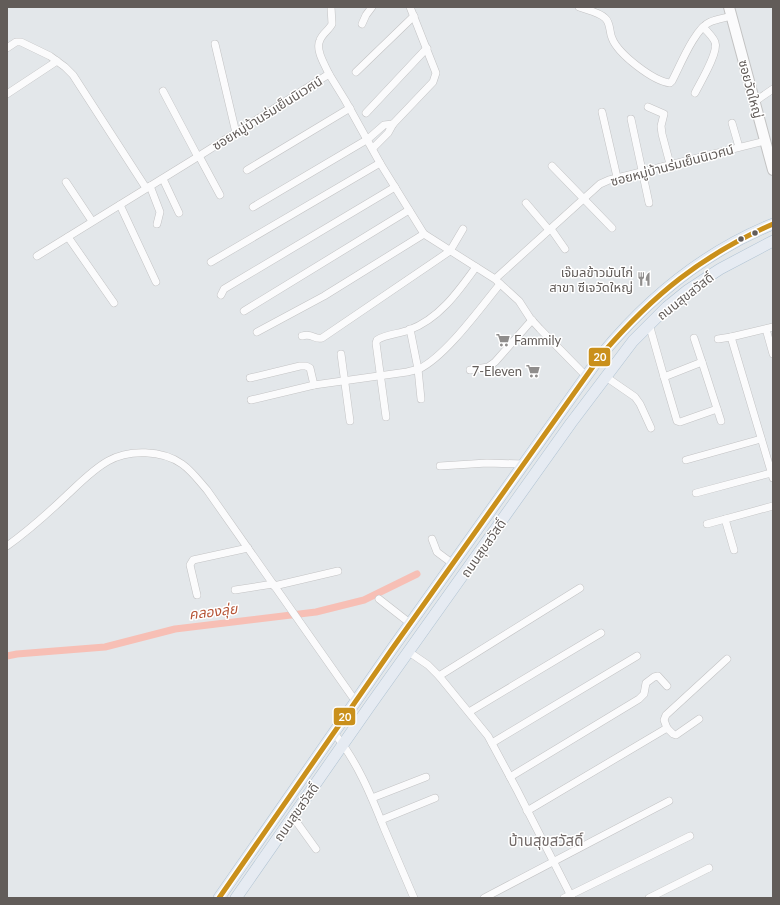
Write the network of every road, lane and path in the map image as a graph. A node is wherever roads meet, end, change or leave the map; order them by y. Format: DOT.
graph roads {
  1 [pos="331,7"];
  2 [pos="372,7"];
  3 [pos="410,7"];
  4 [pos="579,7"];
  5 [pos="730,12"];
  6 [pos="414,16"];
  7 [pos="362,24"];
  8 [pos="703,27"];
  9 [pos="214,44"];
  10 [pos="7,48"];
  11 [pos="427,48"];
  12 [pos="57,60"];
  13 [pos="356,72"];
  14 [pos="329,74"];
  15 [pos="773,89"];
  16 [pos="163,91"];
  17 [pos="695,93"];
  18 [pos="7,94"];
  19 [pos="754,102"];
  20 [pos="648,107"];
  21 [pos="350,108"];
  22 [pos="602,112"];
  23 [pos="366,113"];
  24 [pos="631,119"];
  25 [pos="732,123"];
  26 [pos="393,124"];
  27 [pos="236,133"];
  28 [pos="368,139"];
  29 [pos="739,147"];
  30 [pos="373,148"];
  31 [pos="769,148"];
  32 [pos="198,157"];
  33 [pos="380,163"];
  34 [pos="670,164"];
  35 [pos="552,166"];
  36 [pos="247,170"];
  37 [pos="773,170"];
  38 [pos="642,171"];
  39 [pos="617,177"];
  40 [pos="162,178"];
  41 [pos="66,182"];
  42 [pos="148,187"];
  43 [pos="395,187"];
  44 [pos="220,195"];
  45 [pos="584,199"];
  46 [pos="526,203"];
  47 [pos="650,203"];
  48 [pos="120,205"];
  49 [pos="253,208"];
  50 [pos="409,210"];
  51 [pos="179,213"];
  52 [pos="92,221"];
  53 [pos="157,224"];
  54 [pos="773,224"];
  55 [pos="612,228"];
  56 [pos="463,230"];
  57 [pos="550,230"];
  58 [pos="424,234"];
  59 [pos="68,237"];
  60 [pos="773,241"];
  61 [pos="565,249"];
  62 [pos="450,251"];
  63 [pos="37,256"];
  64 [pos="211,262"];
  65 [pos="476,268"];
  66 [pos="156,282"];
  67 [pos="497,282"];
  68 [pos="220,295"];
  69 [pos="114,303"];
  70 [pos="244,311"];
  71 [pos="532,320"];
  72 [pos="649,324"];
  73 [pos="770,328"];
  74 [pos="410,330"];
  75 [pos="257,332"];
  76 [pos="302,336"];
  77 [pos="731,337"];
  78 [pos="694,338"];
  79 [pos="718,339"];
  80 [pos="341,354"];
  81 [pos="773,354"];
  82 [pos="702,362"];
  83 [pos="418,369"];
  84 [pos="470,370"];
  85 [pos="380,375"];
  86 [pos="586,376"];
  87 [pos="606,377"];
  88 [pos="664,377"];
  89 [pos="250,378"];
  90 [pos="344,381"];
  91 [pos="314,385"];
  92 [pos="421,399"];
  93 [pos="251,400"];
  94 [pos="717,409"];
  95 [pos="386,417"];
  96 [pos="350,421"];
  97 [pos="721,421"];
  98 [pos="651,428"];
  99 [pos="761,439"];
  100 [pos="686,460"];
  101 [pos="770,460"];
  102 [pos="523,464"];
  103 [pos="440,466"];
  104 [pos="772,475"];
  105 [pos="696,493"];
  106 [pos="773,506"];
  107 [pos="725,519"];
  108 [pos="707,524"];
  109 [pos="432,539"];
  110 [pos="7,546"];
  111 [pos="248,548"];
  112 [pos="734,550"];
  113 [pos="452,564"];
  114 [pos="338,571"];
  115 [pos="273,585"];
  116 [pos="580,588"];
  117 [pos="235,590"];
  118 [pos="197,594"];
  119 [pos="379,599"];
  120 [pos="410,624"];
  121 [pos="601,633"];
  122 [pos="409,652"];
  123 [pos="637,656"];
  124 [pos="727,659"];
  125 [pos="439,676"];
  126 [pos="667,686"];
  127 [pos="356,702"];
  128 [pos="469,712"];
  129 [pos="699,718"];
  130 [pos="667,728"];
  131 [pos="334,733"];
  132 [pos="492,743"];
  133 [pos="343,744"];
  134 [pos="426,777"];
  135 [pos="510,777"];
  136 [pos="372,798"];
  137 [pos="435,798"];
  138 [pos="669,801"];
  139 [pos="527,811"];
  140 [pos="294,817"];
  141 [pos="381,820"];
  142 [pos="690,836"];
  143 [pos="316,849"];
  144 [pos="553,861"];
  145 [pos="709,868"];
  146 [pos="569,897"];
  147 [pos="219,898"];
  148 [pos="236,898"];
  149 [pos="414,898"];
  150 [pos="484,898"];
  151 [pos="649,898"];
  1 -- 14 [label="street"];
  2 -- 7 [label="street"];
  3 -- 6 [label="street"];
  4 -- 8 [label="street"];
  5 -- 8 [label="street"];
  5 -- 19 [label="street, ซอยวัดใหญ่"];
  6 -- 11 [label="street"];
  6 -- 13 [label="street"];
  8 -- 17 [label="street"];
  9 -- 27 [label="street"];
  10 -- 12 [label="street"];
  11 -- 23 [label="street"];
  11 -- 26 [label="street"];
  12 -- 18 [label="street"];
  12 -- 42 [label="street"];
  14 -- 21 [label="street, ซอยหมู่บ้านร่มเย็นนิเวศน์"];
  14 -- 27 [label="street, ซอยหมู่บ้านร่มเย็นนิเวศน์"];
  15 -- 19 [label="street"];
  16 -- 32 [label="street"];
  19 -- 31 [label="street, ซอยวัดใหญ่"];
  20 -- 34 [label="street"];
  21 -- 28 [label="street, ซอยหมู่บ้านร่มเย็นนิเวศน์"];
  21 -- 36 [label="street"];
  22 -- 39 [label="street"];
  24 -- 38 [label="street"];
  25 -- 29 [label="street"];
  26 -- 28 [label="street"];
  26 -- 30 [label="street"];
  27 -- 32 [label="street, ซอยหมู่บ้านร่มเย็นนิเวศน์"];
  28 -- 30 [label="street, ซอยหมู่บ้านร่มเย็นนิเวศน์"];
  28 -- 49 [label="street"];
  29 -- 31 [label="street, ซอยหมู่บ้านร่มเย็นนิเวศน์"];
  29 -- 34 [label="street, ซอยหมู่บ้านร่มเย็นนิเวศน์"];
  30 -- 33 [label="street, ซอยหมู่บ้านร่มเย็นนิเวศน์"];
  31 -- 37 [label="street, ซอยวัดใหญ่"];
  32 -- 40 [label="street, ซอยหมู่บ้านร่มเย็นนิเวศน์"];
  32 -- 44 [label="street"];
  33 -- 43 [label="street, ซอยหมู่บ้านร่มเย็นนิเวศน์"];
  33 -- 64 [label="street"];
  34 -- 38 [label="street, ซอยหมู่บ้านร่มเย็นนิเวศน์"];
  35 -- 45 [label="street"];
  38 -- 39 [label="street, ซอยหมู่บ้านร่มเย็นนิเวศน์"];
  38 -- 47 [label="street"];
  39 -- 45 [label="street, ซอยหมู่บ้านร่มเย็นนิเวศน์"];
  40 -- 42 [label="street, ซอยหมู่บ้านร่มเย็นนิเวศน์"];
  40 -- 51 [label="street"];
  41 -- 52 [label="street"];
  42 -- 48 [label="street, ซอยหมู่บ้านร่มเย็นนิเวศน์"];
  42 -- 53 [label="street"];
  43 -- 50 [label="street, ซอยหมู่บ้านร่มเย็นนิเวศน์"];
  43 -- 68 [label="street"];
  45 -- 55 [label="street"];
  45 -- 57 [label="street, ซอยหมู่บ้านร่มเย็นนิเวศน์"];
  46 -- 57 [label="street"];
  48 -- 52 [label="street, ซอยหมู่บ้านร่มเย็นนิเวศน์"];
  48 -- 66 [label="street"];
  50 -- 58 [label="street, ซอยหมู่บ้านร่มเย็นนิเวศน์"];
  50 -- 70 [label="street"];
  52 -- 59 [label="street, ซอยหมู่บ้านร่มเย็นนิเวศน์"];
  54 -- 86 [label="main road, ถนนสุขสวัสดิ์"];
  56 -- 62 [label="street"];
  57 -- 61 [label="street"];
  57 -- 67 [label="street, ซอยหมู่บ้านร่มเย็นนิเวศน์"];
  58 -- 62 [label="street, ซอยหมู่บ้านร่มเย็นนิเวศน์"];
  58 -- 75 [label="street"];
  59 -- 63 [label="street, ซอยหมู่บ้านร่มเย็นนิเวศน์"];
  59 -- 69 [label="street"];
  60 -- 72 [label="main road, ถนนสุขสวัสดิ์"];
  62 -- 65 [label="street, ซอยหมู่บ้านร่มเย็นนิเวศน์"];
  62 -- 76 [label="street"];
  65 -- 67 [label="street, ซอยหมู่บ้านร่มเย็นนิเวศน์"];
  65 -- 74 [label="street"];
  67 -- 71 [label="street, ซอยหมู่บ้านร่มเย็นนิเวศน์"];
  67 -- 83 [label="street"];
  71 -- 84 [label="street"];
  71 -- 86 [label="street, ซอยหมู่บ้านร่มเย็นนิเวศน์"];
  72 -- 87 [label="main road, ถนนสุขสวัสดิ์"];
  72 -- 88 [label="street"];
  73 -- 77 [label="street"];
  73 -- 81 [label="street"];
  74 -- 83 [label="street"];
  74 -- 85 [label="street"];
  77 -- 79 [label="street"];
  77 -- 99 [label="street"];
  78 -- 82 [label="street"];
  80 -- 90 [label="street"];
  82 -- 88 [label="street"];
  82 -- 94 [label="street"];
  83 -- 85 [label="street"];
  83 -- 92 [label="street"];
  85 -- 90 [label="street"];
  85 -- 95 [label="street"];
  86 -- 102 [label="main road, ถนนสุขสวัสดิ์"];
  87 -- 98 [label="street"];
  87 -- 122 [label="main road, ถนนสุขสวัสดิ์"];
  88 -- 94 [label="street"];
  89 -- 91 [label="street"];
  90 -- 91 [label="street"];
  90 -- 96 [label="street"];
  91 -- 93 [label="street"];
  94 -- 97 [label="street"];
  99 -- 100 [label="street"];
  99 -- 101 [label="street"];
  101 -- 104 [label="street"];
  102 -- 103 [label="street"];
  102 -- 113 [label="main road, ถนนสุขสวัสดิ์"];
  104 -- 105 [label="street"];
  106 -- 107 [label="street"];
  107 -- 108 [label="street"];
  107 -- 112 [label="street"];
  109 -- 113 [label="street"];
  110 -- 111 [label="street"];
  111 -- 115 [label="street"];
  111 -- 118 [label="street"];
  113 -- 120 [label="main road, ถนนสุขสวัสดิ์"];
  114 -- 115 [label="street"];
  115 -- 117 [label="street"];
  115 -- 127 [label="street"];
  116 -- 125 [label="street"];
  119 -- 120 [label="street"];
  120 -- 127 [label="main road, ถนนสุขสวัสดิ์"];
  121 -- 128 [label="street"];
  122 -- 125 [label="street"];
  122 -- 133 [label="main road, ถนนสุขสวัสดิ์"];
  123 -- 132 [label="street"];
  124 -- 130 [label="street"];
  125 -- 128 [label="street"];
  126 -- 135 [label="street"];
  127 -- 131 [label="main road, ถนนสุขสวัสดิ์"];
  128 -- 132 [label="street"];
  129 -- 130 [label="street"];
  130 -- 139 [label="street"];
  131 -- 133 [label="street"];
  131 -- 147 [label="main road, ถนนสุขสวัสดิ์"];
  132 -- 135 [label="street"];
  133 -- 136 [label="street"];
  133 -- 140 [label="main road, ถนนสุขสวัสดิ์"];
  134 -- 136 [label="street"];
  135 -- 139 [label="street"];
  136 -- 141 [label="street"];
  137 -- 141 [label="street"];
  138 -- 144 [label="street"];
  139 -- 144 [label="street"];
  140 -- 143 [label="street"];
  140 -- 148 [label="main road, ถนนสุขสวัสดิ์"];
  141 -- 149 [label="street"];
  142 -- 146 [label="street"];
  144 -- 146 [label="street"];
  144 -- 150 [label="street"];
  145 -- 151 [label="street"];
}
